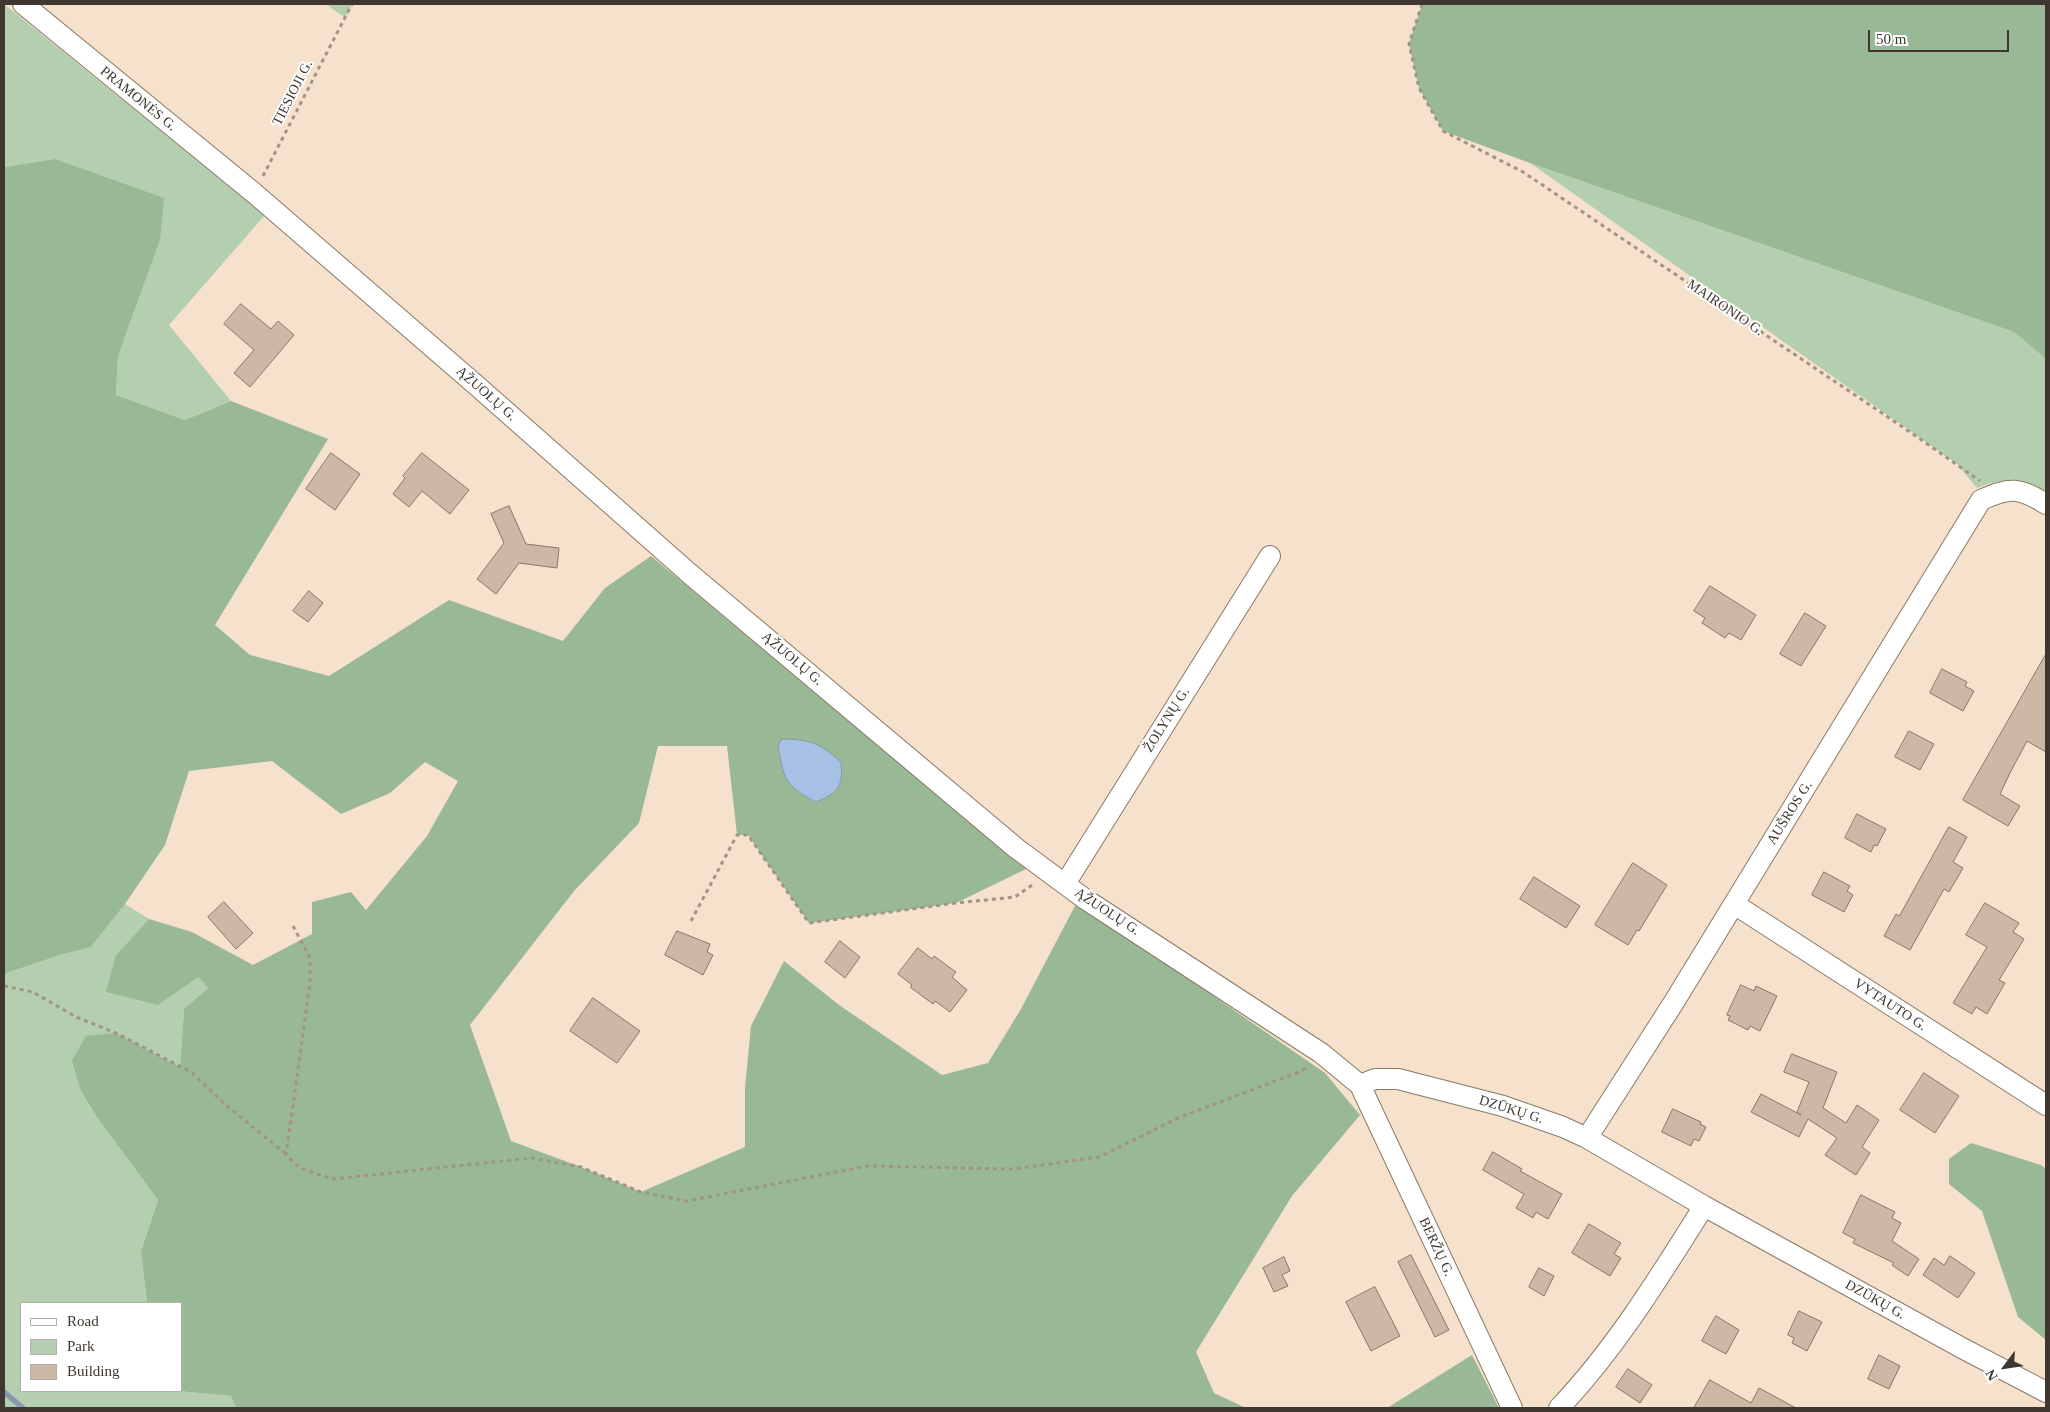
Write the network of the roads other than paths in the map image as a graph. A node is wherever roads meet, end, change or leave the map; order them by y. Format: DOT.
graph roads {
  1 [pos="23,4"];
  2 [pos="254,193"];
  3 [pos="2046,504"];
  4 [pos="1270,556"];
  5 [pos="1065,884"];
  6 [pos="1734,904"];
  7 [pos="1360,1085"];
  8 [pos="2046,1105"];
  9 [pos="1587,1138"];
  10 [pos="1704,1206"];
  11 [pos="2046,1392"];
  12 [pos="1512,1408"];
  13 [pos="1559,1408"];
  1 -- 2 [label="street, PRAMONĖS G."];
  2 -- 5 [label="street, ĄŽUOLŲ G."];
  3 -- 6 [label="street, AUŠROS G."];
  4 -- 5 [label="street, ŽOLYNŲ G."];
  5 -- 7 [label="street, ĄŽUOLŲ G."];
  6 -- 8 [label="street, VYTAUTO G."];
  6 -- 9 [label="street, AUŠROS G."];
  7 -- 9 [label="street, DZŪKŲ G."];
  7 -- 12 [label="street, BERŽŲ G."];
  9 -- 10 [label="street, DZŪKŲ G."];
  10 -- 11 [label="street, DZŪKŲ G."];
  10 -- 13 [label="street"];
}
